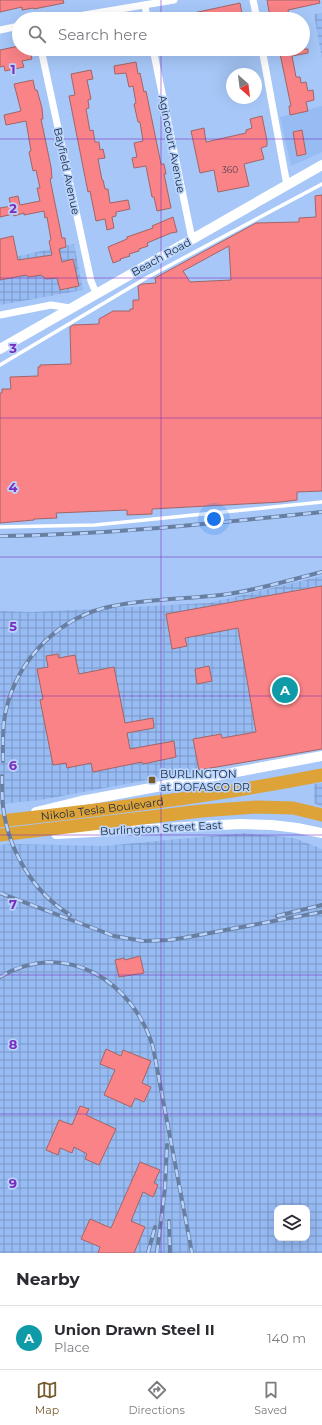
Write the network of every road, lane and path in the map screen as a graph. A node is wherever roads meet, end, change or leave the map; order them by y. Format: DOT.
graph roads {
  1 [pos="174,0"];
  2 [pos="253,0"];
  3 [pos="145,5"];
  4 [pos="102,12"];
  5 [pos="146,12"];
  6 [pos="256,12"];
  7 [pos="12,27"];
  8 [pos="0,30"];
  9 [pos="43,56"];
  10 [pos="154,56"];
  11 [pos="263,56"];
  12 [pos="322,165"];
  13 [pos="322,184"];
  14 [pos="287,185"];
  15 [pos="192,239"];
  16 [pos="96,293"];
  17 [pos="70,308"];
  18 [pos="0,314"];
  19 [pos="0,349"];
  20 [pos="0,365"];
  21 [pos="322,502"];
  22 [pos="0,527"];
  23 [pos="322,756"];
  24 [pos="322,775"];
  25 [pos="130,792"];
  26 [pos="132,807"];
  27 [pos="134,815"];
  28 [pos="322,815"];
  29 [pos="1,819"];
  30 [pos="136,830"];
  31 [pos="322,833"];
  32 [pos="0,836"];
  1 -- 3 [label="street"];
  2 -- 6 [label="street"];
  3 -- 4 [label="street"];
  3 -- 5 [label="street"];
  7 -- 8 [label="street"];
  9 -- 16 [label="street, Bayfield Avenue"];
  10 -- 15 [label="street, Agincourt Avenue"];
  11 -- 14 [label="street"];
  12 -- 14 [label="main road, Beach Road"];
  13 -- 20 [label="lane"];
  14 -- 15 [label="main road, Beach Road"];
  15 -- 16 [label="main road, Beach Road"];
  16 -- 17 [label="main road, Beach Road"];
  17 -- 18 [label="street"];
  17 -- 19 [label="main road, Beach Road"];
  21 -- 22 [label="lane"];
  23 -- 25 [label="main road"];
  24 -- 29 [label="highway, Nikola Tesla Boulevard"];
  25 -- 26 [label="lane"];
  25 -- 29 [label="main road"];
  27 -- 30 [label="lane"];
  28 -- 32 [label="highway, Nikola Tesla Boulevard"];
  30 -- 31 [label="main road, Burlington Street East"];
  30 -- 32 [label="main road, Burlington Street East"];
}
